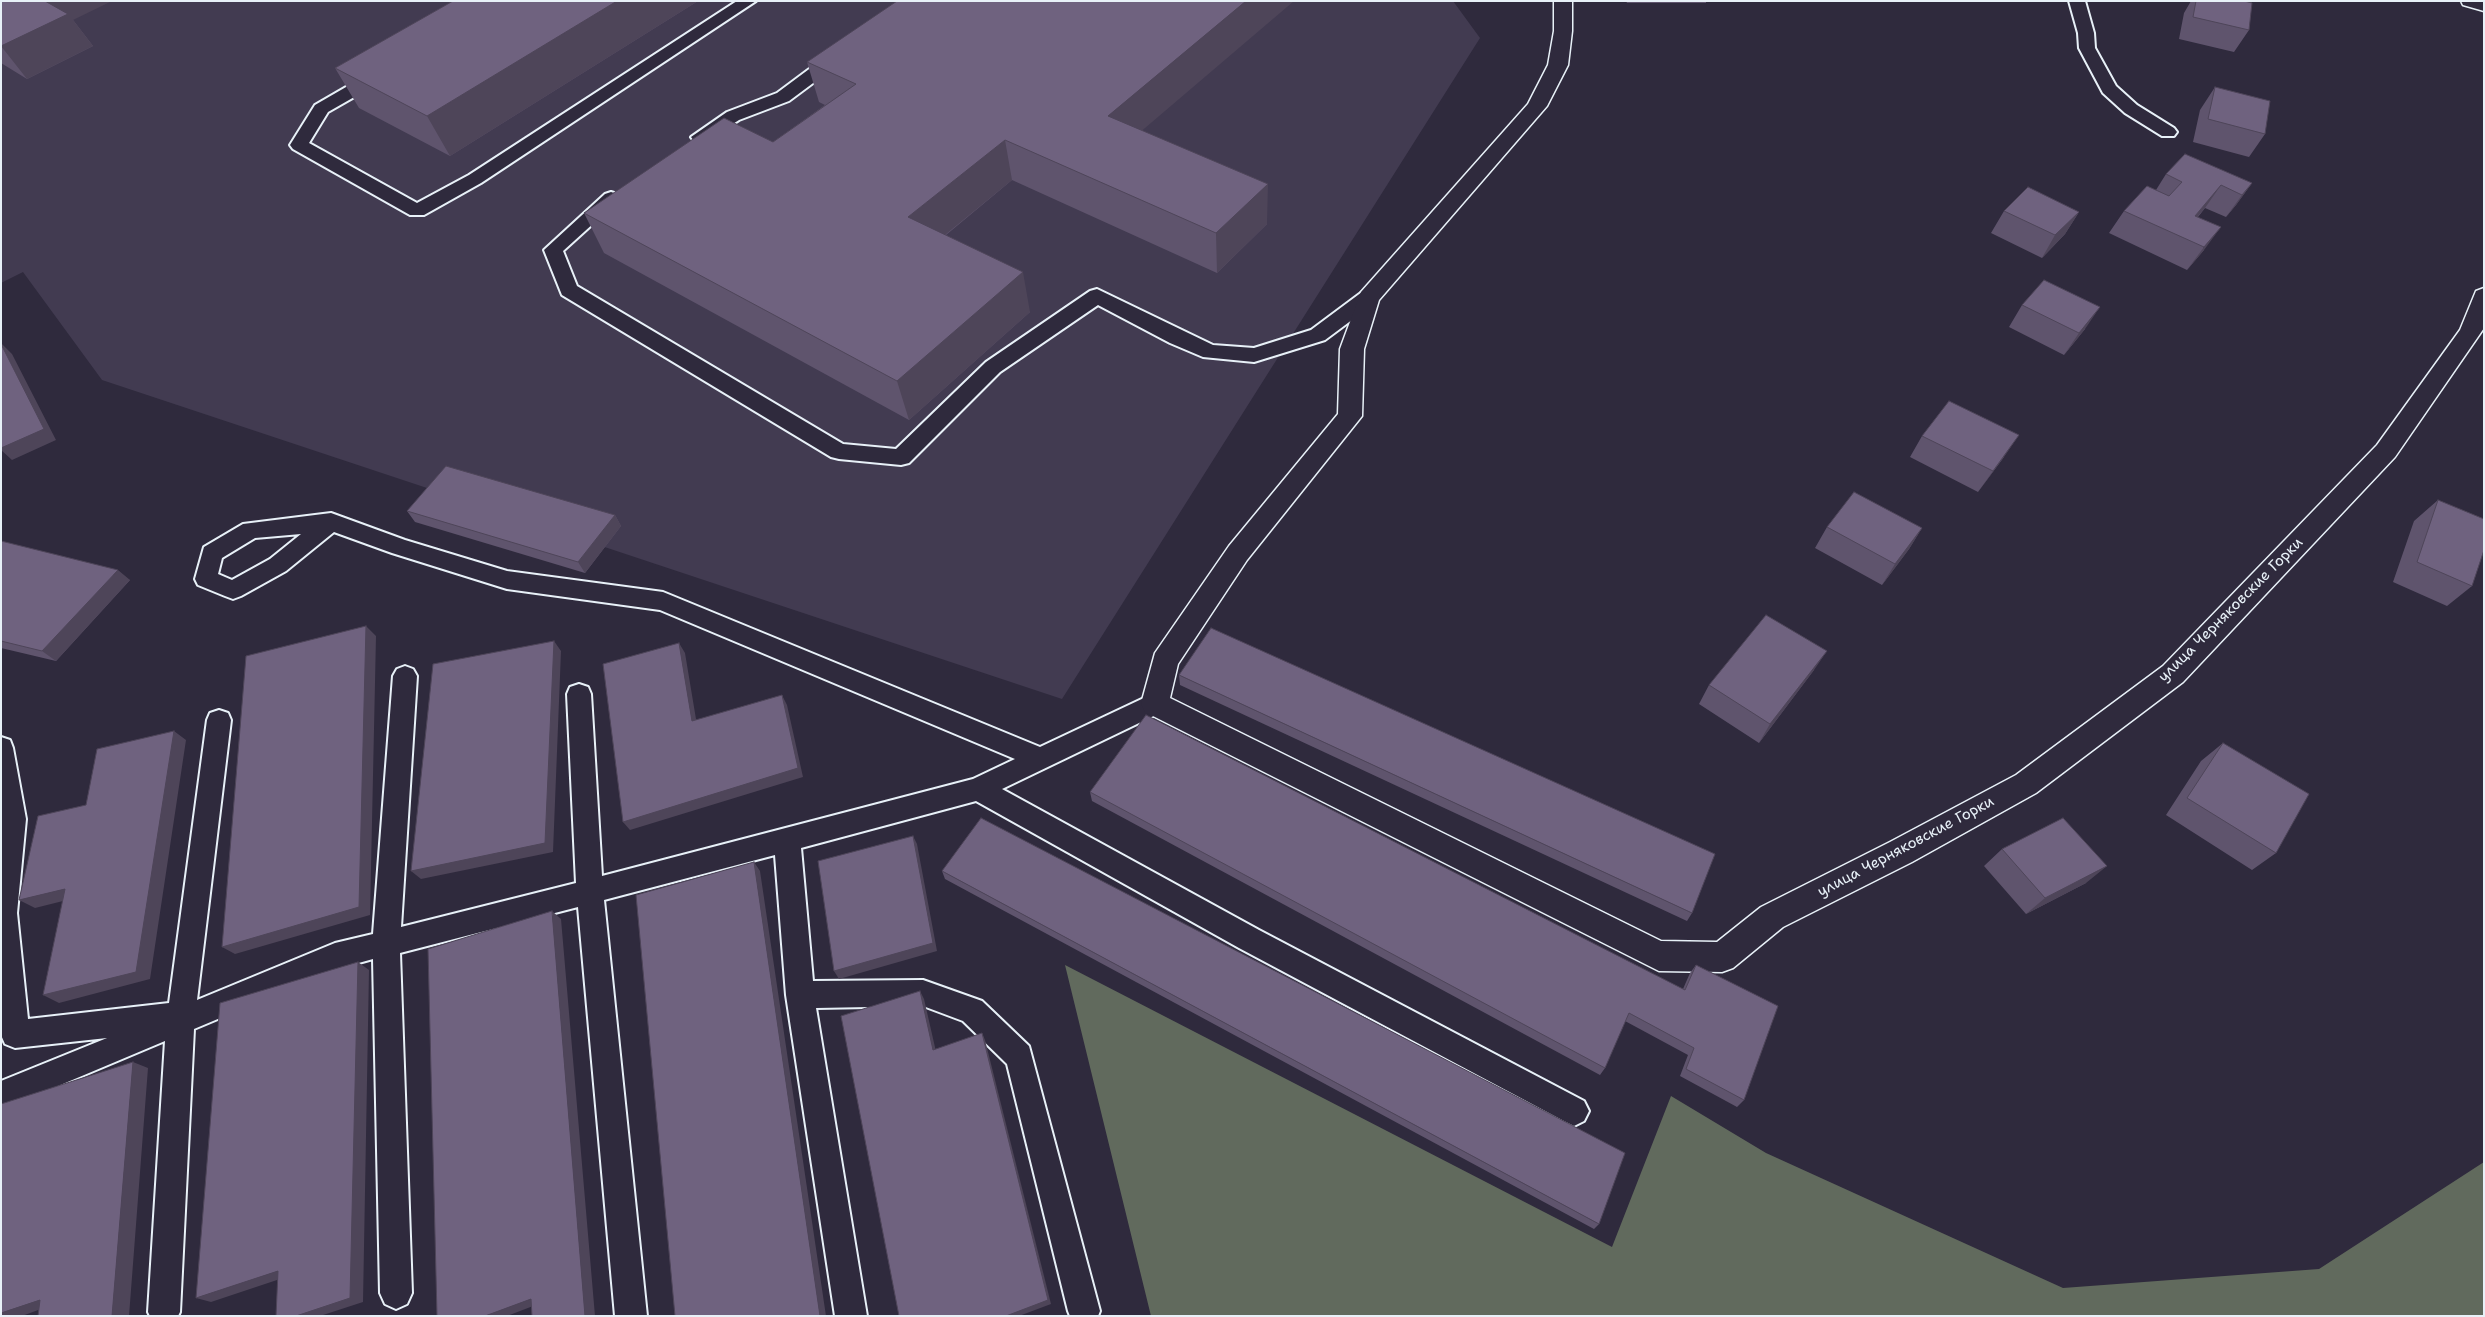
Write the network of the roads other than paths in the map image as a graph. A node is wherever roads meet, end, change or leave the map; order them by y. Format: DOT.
graph roads {
  1 [pos="748,1"];
  2 [pos="2077,1"];
  3 [pos="2470,1"];
  4 [pos="1567,6"];
  5 [pos="2484,6"];
  6 [pos="850,47"];
  7 [pos="396,65"];
  8 [pos="2168,132"];
  9 [pos="686,146"];
  10 [pos="623,187"];
  11 [pos="2484,296"];
  12 [pos="1369,297"];
  13 [pos="331,522"];
  14 [pos="406,676"];
  15 [pos="579,694"];
  16 [pos="1155,704"];
  17 [pos="219,720"];
  18 [pos="1,748"];
  19 [pos="1041,759"];
  20 [pos="978,789"];
  21 [pos="787,840"];
  22 [pos="590,892"];
  23 [pos="386,943"];
  24 [pos="800,995"];
  25 [pos="181,1018"];
  26 [pos="8,1032"];
  27 [pos="1,1096"];
  28 [pos="1574,1111"];
  29 [pos="396,1292"];
  30 [pos="1084,1311"];
  31 [pos="164,1312"];
  32 [pos="631,1316"];
  33 [pos="851,1316"];
  1 -- 7 [label="lane"];
  2 -- 8 [label="lane"];
  3 -- 5 [label="street"];
  4 -- 12 [label="street"];
  6 -- 9 [label="lane"];
  10 -- 12 [label="lane"];
  11 -- 16 [label="street, улица Черняковские Горки"];
  12 -- 16 [label="street"];
  13 -- 13 [label="lane"];
  13 -- 19 [label="lane"];
  14 -- 23 [label="lane"];
  15 -- 22 [label="lane"];
  16 -- 19 [label="lane"];
  17 -- 25 [label="lane"];
  18 -- 26 [label="lane"];
  19 -- 20 [label="lane"];
  20 -- 21 [label="lane"];
  20 -- 28 [label="lane"];
  21 -- 22 [label="lane"];
  21 -- 24 [label="lane"];
  22 -- 23 [label="lane"];
  22 -- 32 [label="lane"];
  23 -- 25 [label="lane"];
  23 -- 29 [label="lane"];
  24 -- 30 [label="lane"];
  24 -- 33 [label="lane"];
  25 -- 26 [label="lane"];
  25 -- 27 [label="lane"];
  25 -- 31 [label="lane"];
}
